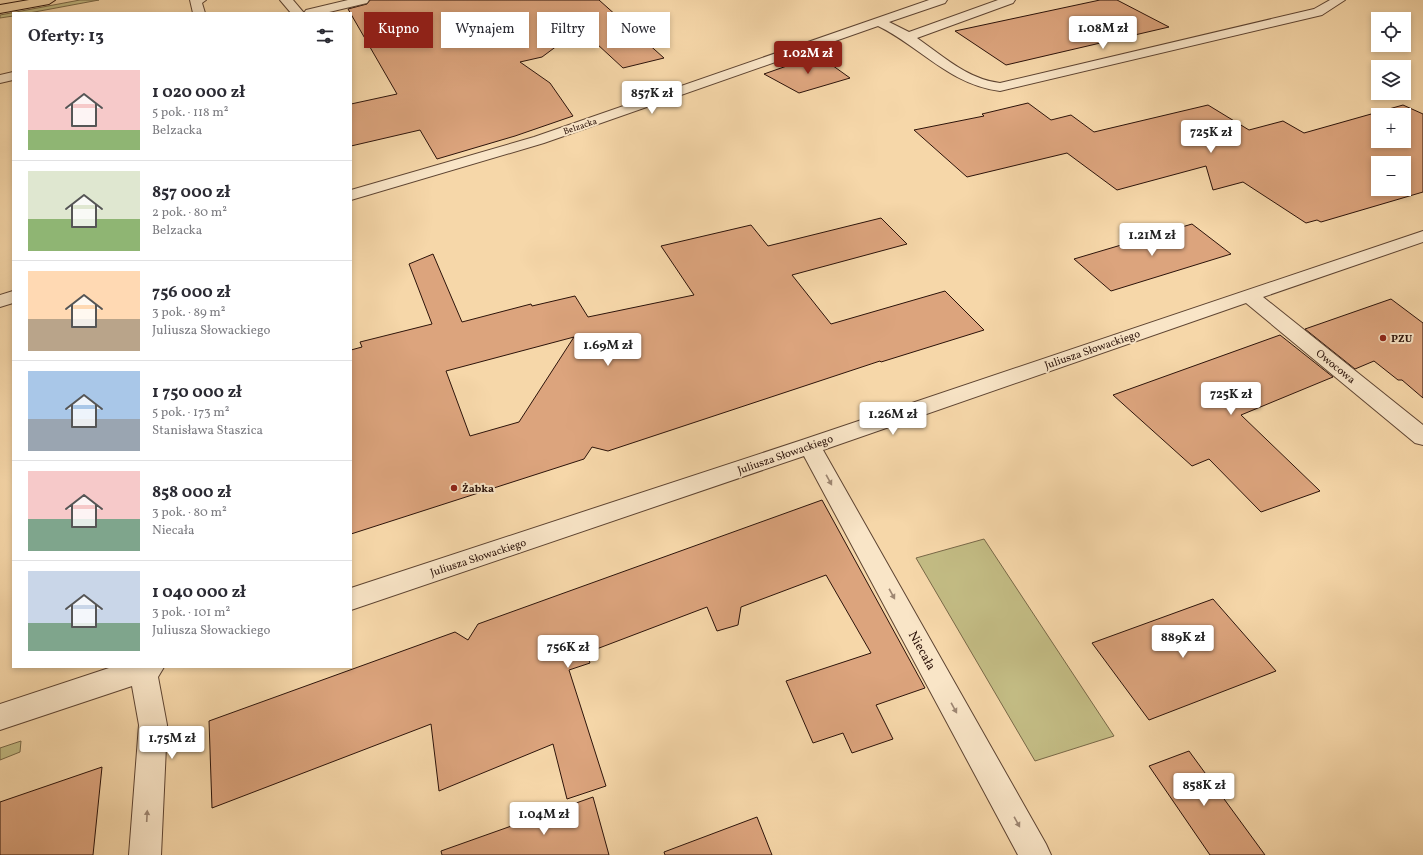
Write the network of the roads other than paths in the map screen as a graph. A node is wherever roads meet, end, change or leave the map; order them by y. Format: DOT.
graph roads {
  1 [pos="49,0"];
  2 [pos="200,0"];
  3 [pos="286,0"];
  4 [pos="363,0"];
  5 [pos="941,0"];
  6 [pos="1000,1"];
  7 [pos="1330,1"];
  8 [pos="0,9"];
  9 [pos="200,12"];
  10 [pos="297,12"];
  11 [pos="314,12"];
  12 [pos="879,22"];
  13 [pos="907,37"];
  14 [pos="12,76"];
  15 [pos="0,79"];
  16 [pos="352,195"];
  17 [pos="1423,236"];
  18 [pos="1249,296"];
  19 [pos="12,297"];
  20 [pos="0,301"];
  21 [pos="1423,437"];
  22 [pos="810,446"];
  23 [pos="352,599"];
  24 [pos="145,668"];
  25 [pos="0,717"];
  26 [pos="145,855"];
  27 [pos="1035,855"];
  1 -- 8 [label="main road"];
  2 -- 9 [label="street"];
  3 -- 10 [label="street"];
  4 -- 11 [label="street"];
  5 -- 12 [label="street, Belzacka"];
  6 -- 13 [label="street"];
  7 -- 13 [label="street"];
  12 -- 13 [label="street"];
  12 -- 16 [label="street, Belzacka"];
  14 -- 15 [label="street"];
  17 -- 18 [label="street, Juliusza Słowackiego"];
  18 -- 21 [label="street, Owocowa"];
  18 -- 22 [label="street, Juliusza Słowackiego"];
  19 -- 20 [label="street"];
  22 -- 23 [label="street, Juliusza Słowackiego"];
  22 -- 27 [label="street, Niecała, one-way"];
  24 -- 25 [label="street"];
  26 -- 24 [label="street, one-way"];
}
